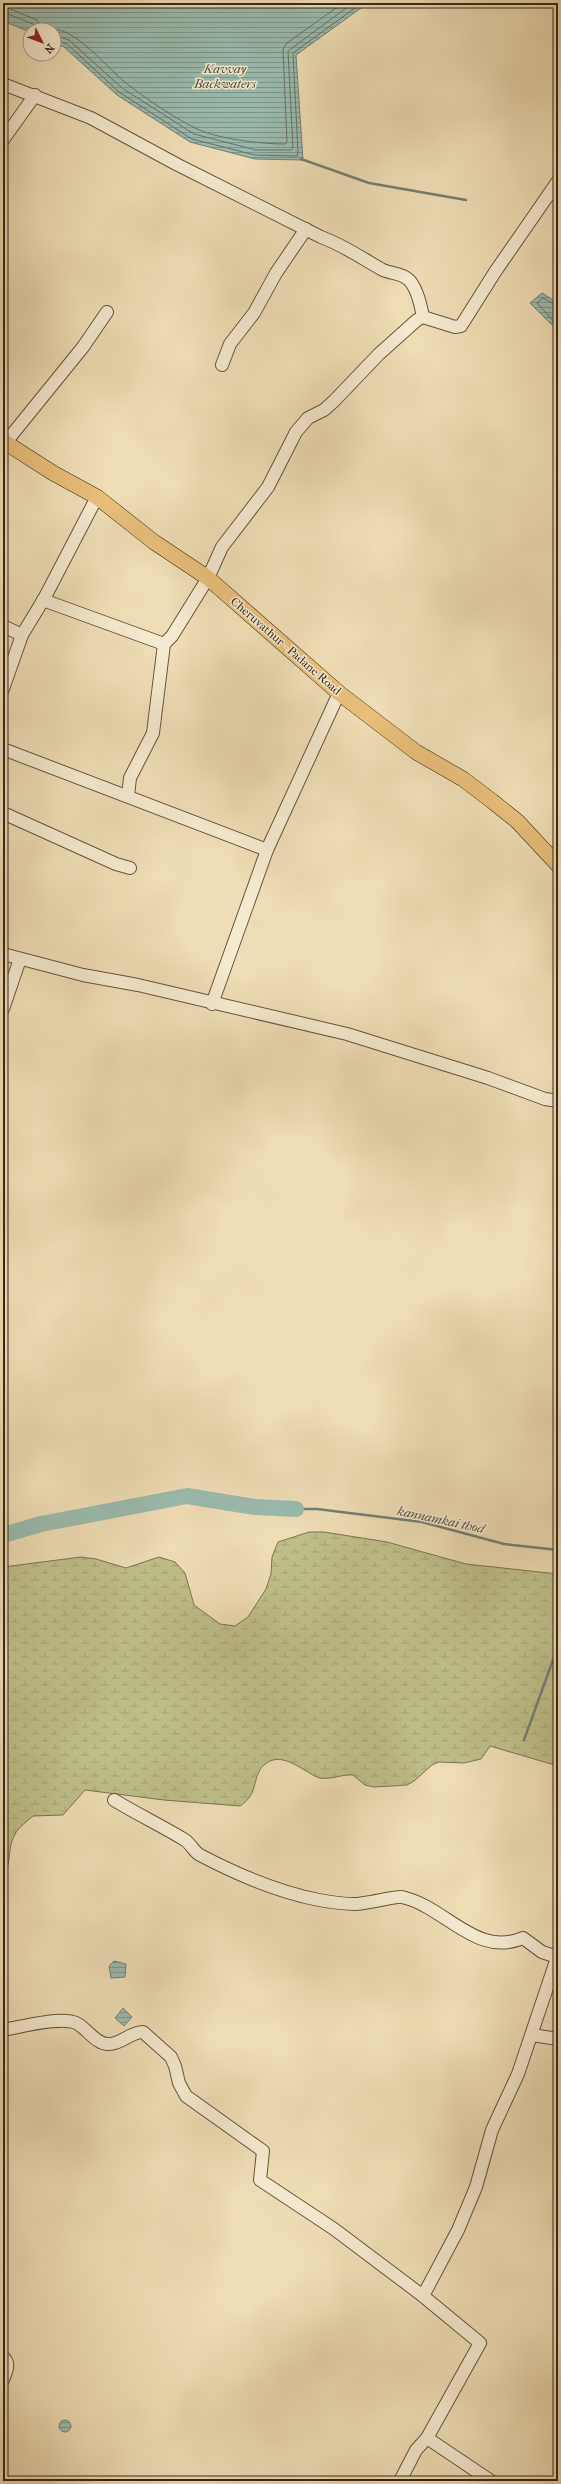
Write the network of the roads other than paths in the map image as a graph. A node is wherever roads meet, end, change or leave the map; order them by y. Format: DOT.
graph roads {
  1 [pos="3,84"];
  2 [pos="35,95"];
  3 [pos="3,140"];
  4 [pos="558,181"];
  5 [pos="306,229"];
  6 [pos="107,312"];
  7 [pos="423,317"];
  8 [pos="222,365"];
  9 [pos="4,442"];
  10 [pos="97,497"];
  11 [pos="208,578"];
  12 [pos="43,600"];
  13 [pos="3,626"];
  14 [pos="22,635"];
  15 [pos="164,644"];
  16 [pos="3,690"];
  17 [pos="339,693"];
  18 [pos="3,749"];
  19 [pos="128,796"];
  20 [pos="3,813"];
  21 [pos="267,850"];
  22 [pos="558,865"];
  23 [pos="130,868"];
  24 [pos="3,954"];
  25 [pos="20,959"];
  26 [pos="212,1004"];
  27 [pos="3,1009"];
  28 [pos="558,1101"];
  29 [pos="114,1800"];
  30 [pos="557,1956"];
  31 [pos="3,2030"];
  32 [pos="532,2035"];
  33 [pos="558,2039"];
  34 [pos="423,2296"];
  35 [pos="3,2357"];
  36 [pos="3,2380"];
  37 [pos="427,2438"];
  38 [pos="400,2481"];
  39 [pos="491,2481"];
  1 -- 2 [label="street"];
  2 -- 3 [label="street"];
  2 -- 5 [label="street"];
  4 -- 7 [label="street"];
  5 -- 7 [label="street"];
  5 -- 8 [label="street"];
  6 -- 9 [label="street"];
  7 -- 11 [label="street"];
  9 -- 10 [label="main road, Cheruvathur - Padane Road"];
  10 -- 11 [label="main road, Cheruvathur - Padane Road"];
  10 -- 12 [label="street"];
  11 -- 15 [label="street"];
  11 -- 17 [label="main road, Cheruvathur - Padane Road"];
  12 -- 14 [label="street"];
  12 -- 15 [label="street"];
  13 -- 14 [label="street"];
  14 -- 16 [label="street"];
  15 -- 19 [label="street"];
  17 -- 21 [label="street"];
  17 -- 22 [label="main road, Cheruvathur - Padane Road"];
  18 -- 19 [label="street"];
  19 -- 21 [label="street"];
  20 -- 23 [label="street"];
  21 -- 26 [label="street"];
  24 -- 25 [label="street"];
  25 -- 26 [label="street"];
  25 -- 27 [label="street"];
  26 -- 28 [label="street"];
  29 -- 30 [label="street"];
  30 -- 32 [label="street"];
  31 -- 34 [label="street"];
  32 -- 33 [label="street"];
  32 -- 34 [label="street"];
  34 -- 37 [label="street"];
  35 -- 36 [label="street"];
  37 -- 38 [label="street"];
  37 -- 39 [label="street"];
}
